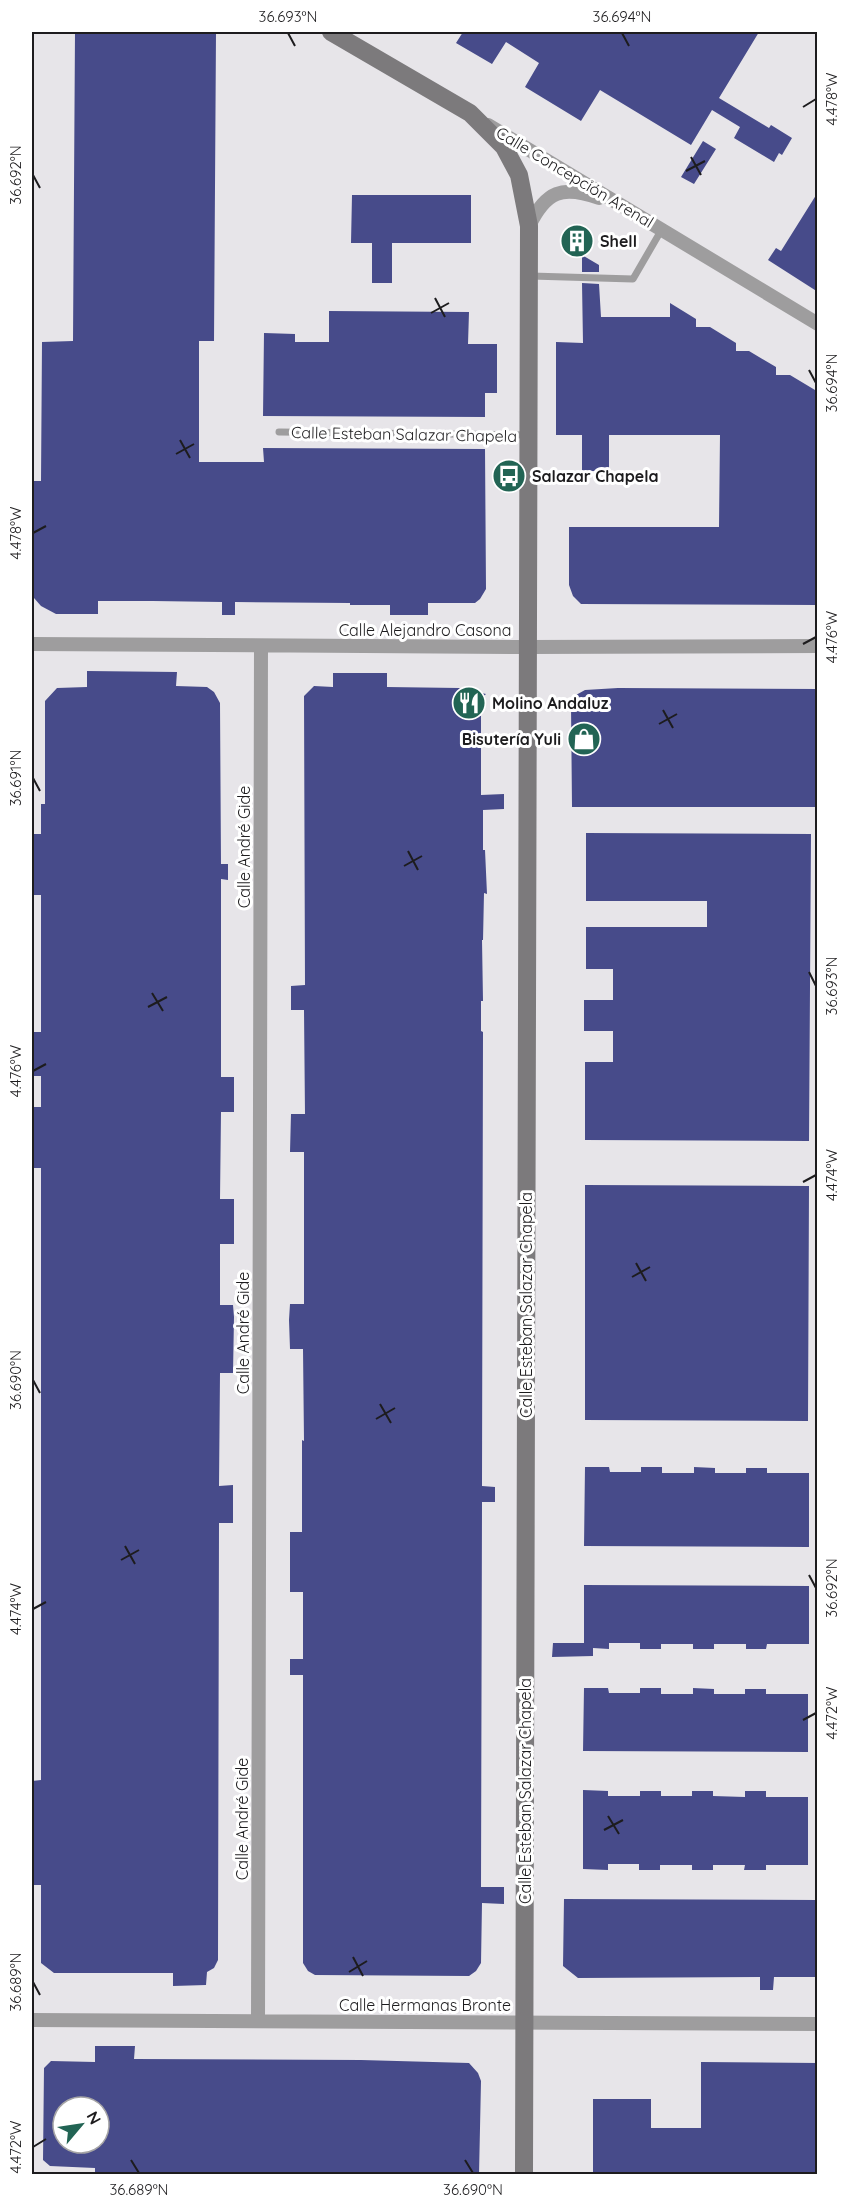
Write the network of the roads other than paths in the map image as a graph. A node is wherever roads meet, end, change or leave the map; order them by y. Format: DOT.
graph roads {
  1 [pos="332,32"];
  2 [pos="470,113"];
  3 [pos="626,208"];
  4 [pos="529,226"];
  5 [pos="662,229"];
  6 [pos="529,276"];
  7 [pos="818,324"];
  8 [pos="279,432"];
  9 [pos="529,435"];
  10 [pos="32,644"];
  11 [pos="261,646"];
  12 [pos="818,646"];
  13 [pos="528,647"];
  14 [pos="32,2020"];
  15 [pos="258,2021"];
  16 [pos="524,2022"];
  17 [pos="818,2024"];
  18 [pos="524,2175"];
  1 -- 2 [label="street, Calle Concepción Arenal"];
  2 -- 3 [label="street, Calle Concepción Arenal"];
  2 -- 4 [label="street, Calle Esteban Salazar Chapela"];
  3 -- 4 [label="street"];
  3 -- 5 [label="street, Calle Concepción Arenal"];
  4 -- 6 [label="street, Calle Esteban Salazar Chapela"];
  5 -- 6 [label="lane"];
  5 -- 7 [label="street, Calle Concepción Arenal"];
  6 -- 9 [label="street, Calle Esteban Salazar Chapela"];
  8 -- 9 [label="lane, Calle Esteban Salazar Chapela"];
  9 -- 13 [label="street, Calle Esteban Salazar Chapela"];
  10 -- 11 [label="street, Calle Alejandro Casona"];
  11 -- 13 [label="street, Calle Alejandro Casona"];
  11 -- 15 [label="street, Calle André Gide"];
  12 -- 13 [label="street, Calle Alejandro Casona"];
  13 -- 16 [label="street, Calle Esteban Salazar Chapela"];
  14 -- 15 [label="street, Calle Hermanas Bronte"];
  15 -- 16 [label="street, Calle Hermanas Bronte"];
  16 -- 17 [label="street, Calle Hermanas Bronte"];
  16 -- 18 [label="street, Calle Esteban Salazar Chapela"];
}
